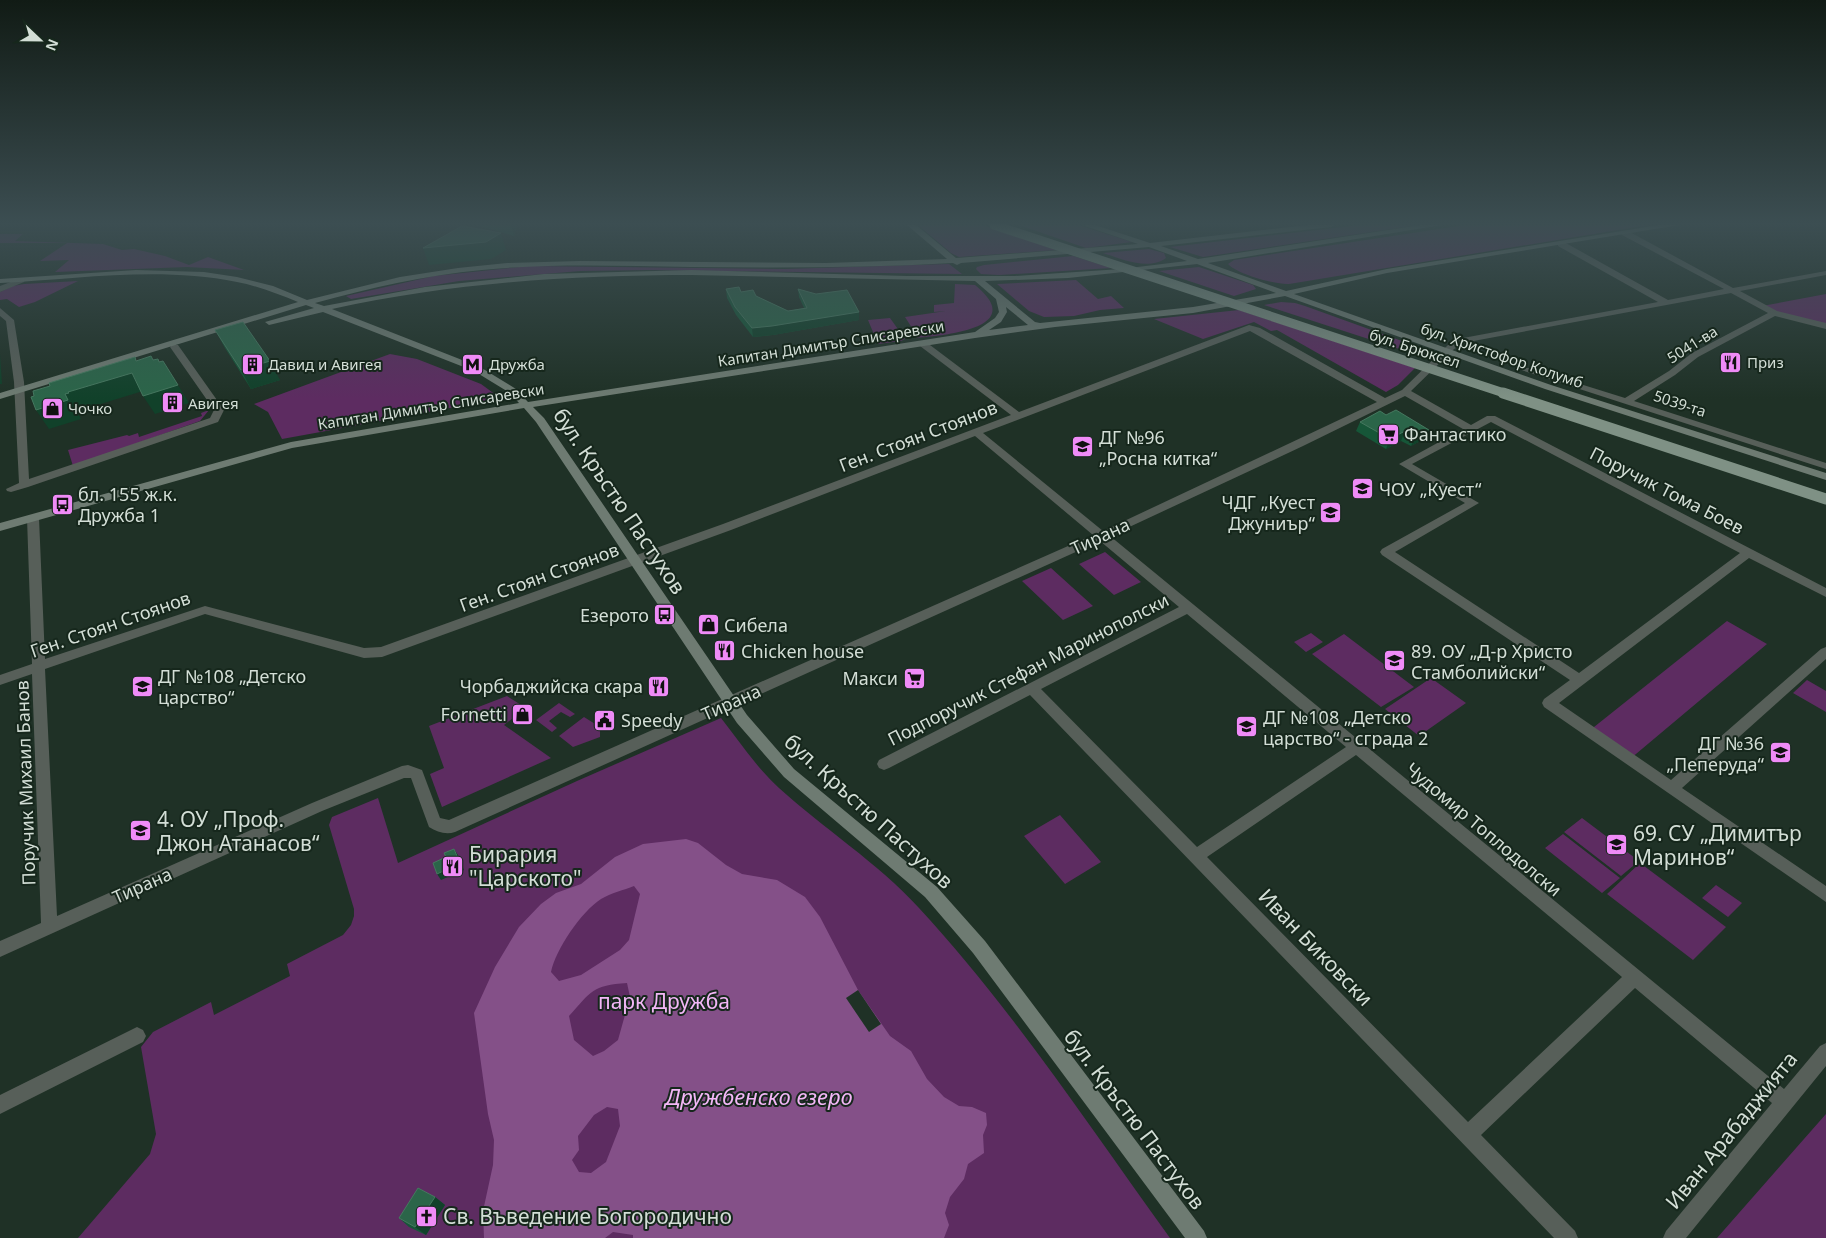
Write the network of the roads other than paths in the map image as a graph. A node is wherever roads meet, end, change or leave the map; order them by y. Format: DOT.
graph roads {
  1 [pos="15,283"];
  2 [pos="253,283"];
  3 [pos="389,283"];
  4 [pos="474,283"];
  5 [pos="982,283"];
  6 [pos="1169,283"];
  7 [pos="1186,283"];
  8 [pos="1258,283"];
  9 [pos="1335,283"];
  10 [pos="1631,283"];
  11 [pos="1720,283"];
  12 [pos="1773,283"];
  13 [pos="0,289"];
  14 [pos="1734,290"];
  15 [pos="1286,293"];
  16 [pos="1000,297"];
  17 [pos="307,302"];
  18 [pos="1665,302"];
  19 [pos="322,308"];
  20 [pos="0,311"];
  21 [pos="1774,313"];
  22 [pos="1040,326"];
  23 [pos="1826,326"];
  24 [pos="974,336"];
  25 [pos="923,344"];
  26 [pos="176,347"];
  27 [pos="1446,351"];
  28 [pos="102,366"];
  29 [pos="1526,370"];
  30 [pos="20,390"];
  31 [pos="1405,392"];
  32 [pos="0,396"];
  33 [pos="1384,402"];
  34 [pos="1626,402"];
  35 [pos="527,405"];
  36 [pos="1018,416"];
  37 [pos="1471,429"];
  38 [pos="976,432"];
  39 [pos="1826,466"];
  40 [pos="1826,477"];
  41 [pos="24,484"];
  42 [pos="11,489"];
  43 [pos="1826,492"];
  44 [pos="1826,500"];
  45 [pos="33,518"];
  46 [pos="0,527"];
  47 [pos="1101,536"];
  48 [pos="1749,552"];
  49 [pos="636,561"];
  50 [pos="1826,593"];
  51 [pos="1188,608"];
  52 [pos="1826,652"];
  53 [pos="39,667"];
  54 [pos="0,680"];
  55 [pos="1579,680"];
  56 [pos="1032,688"];
  57 [pos="730,702"];
  58 [pos="1356,747"];
  59 [pos="884,764"];
  60 [pos="1672,788"];
  61 [pos="1196,856"];
  62 [pos="1826,895"];
  63 [pos="49,927"];
  64 [pos="0,949"];
  65 [pos="1634,977"];
  66 [pos="137,1036"];
  67 [pos="1826,1052"];
  68 [pos="1784,1101"];
  69 [pos="0,1106"];
  70 [pos="1468,1135"];
  71 [pos="1197,1238"];
  72 [pos="1568,1238"];
  73 [pos="1673,1238"];
  1 -- 13 [label="street"];
  2 -- 17 [label="main road, бул. Кръстю Пастухов"];
  3 -- 17 [label="main road"];
  4 -- 19 [label="main road"];
  5 -- 16 [label="main road"];
  6 -- 44 [label="main road, бул. Брюксел, bridge"];
  7 -- 43 [label="main road, бул. Брюксел"];
  8 -- 15 [label="main road, бул. Христофор Колумб"];
  9 -- 15 [label="main road, Капитан Димитър Списаревски"];
  10 -- 18 [label="street"];
  11 -- 14 [label="street"];
  12 -- 14 [label="street, Тирана"];
  14 -- 18 [label="street, Тирана"];
  14 -- 21 [label="street"];
  15 -- 22 [label="main road, Капитан Димитър Списаревски"];
  15 -- 27 [label="main road, бул. Христофор Колумб"];
  16 -- 22 [label="main road"];
  16 -- 24 [label="main road"];
  17 -- 19 [label="main road, бул. Кръстю Пастухов"];
  17 -- 28 [label="main road"];
  18 -- 27 [label="street, Тирана"];
  19 -- 26 [label="main road"];
  19 -- 35 [label="main road, бул. Кръстю Пастухов"];
  20 -- 30 [label="street"];
  21 -- 23 [label="street"];
  21 -- 34 [label="street, 5041-ва"];
  22 -- 24 [label="main road, Капитан Димитър Списаревски"];
  24 -- 25 [label="main road, Капитан Димитър Списаревски"];
  25 -- 35 [label="main road, Капитан Димитър Списаревски"];
  25 -- 36 [label="street"];
  26 -- 28 [label="main road"];
  26 -- 41 [label="street"];
  27 -- 31 [label="street, Тирана"];
  27 -- 40 [label="main road, бул. Христофор Колумб"];
  28 -- 30 [label="main road"];
  29 -- 34 [label="street, 5039-та"];
  30 -- 32 [label="main road"];
  30 -- 41 [label="street"];
  31 -- 33 [label="street, Тирана"];
  31 -- 37 [label="street"];
  33 -- 36 [label="street, Ген. Стоян Стоянов"];
  33 -- 47 [label="street, Тирана"];
  34 -- 39 [label="street, 5039-та"];
  35 -- 45 [label="main road, Капитан Димитър Списаревски"];
  35 -- 49 [label="main road, бул. Кръстю Пастухов"];
  36 -- 38 [label="street, Ген. Стоян Стоянов"];
  37 -- 48 [label="street, Поручик Тома Боев"];
  37 -- 55 [label="street"];
  38 -- 47 [label="street, Чудомир Топлодолски"];
  38 -- 49 [label="street, Ген. Стоян Стоянов"];
  41 -- 42 [label="street"];
  45 -- 46 [label="main road, Капитан Димитър Списаревски"];
  45 -- 53 [label="street, Поручик Михаил Банов"];
  47 -- 51 [label="street, Чудомир Топлодолски"];
  47 -- 57 [label="street, Тирана"];
  48 -- 50 [label="street, Поручик Тома Боев"];
  48 -- 55 [label="street"];
  49 -- 53 [label="street, Ген. Стоян Стоянов"];
  49 -- 57 [label="main road, бул. Кръстю Пастухов"];
  51 -- 56 [label="street, Подпоручик Стефан Маринополски"];
  51 -- 58 [label="street, Чудомир Топлодолски"];
  52 -- 60 [label="street"];
  53 -- 54 [label="street, Ген. Стоян Стоянов"];
  53 -- 63 [label="street, Поручик Михаил Банов"];
  55 -- 60 [label="street"];
  56 -- 59 [label="street, Подпоручик Стефан Маринополски"];
  56 -- 61 [label="street, Иван Биковски"];
  57 -- 63 [label="street, Тирана"];
  57 -- 71 [label="main road, бул. Кръстю Пастухов"];
  58 -- 61 [label="street"];
  58 -- 65 [label="street, Чудомир Топлодолски"];
  60 -- 62 [label="street"];
  61 -- 70 [label="street, Иван Биковски"];
  63 -- 64 [label="street, Тирана"];
  65 -- 68 [label="street, Чудомир Топлодолски"];
  65 -- 70 [label="street"];
  66 -- 69 [label="street"];
  67 -- 68 [label="street, Иван Арабаджията"];
  68 -- 73 [label="street, Иван Арабаджията"];
  70 -- 72 [label="street, Иван Биковски"];
}
